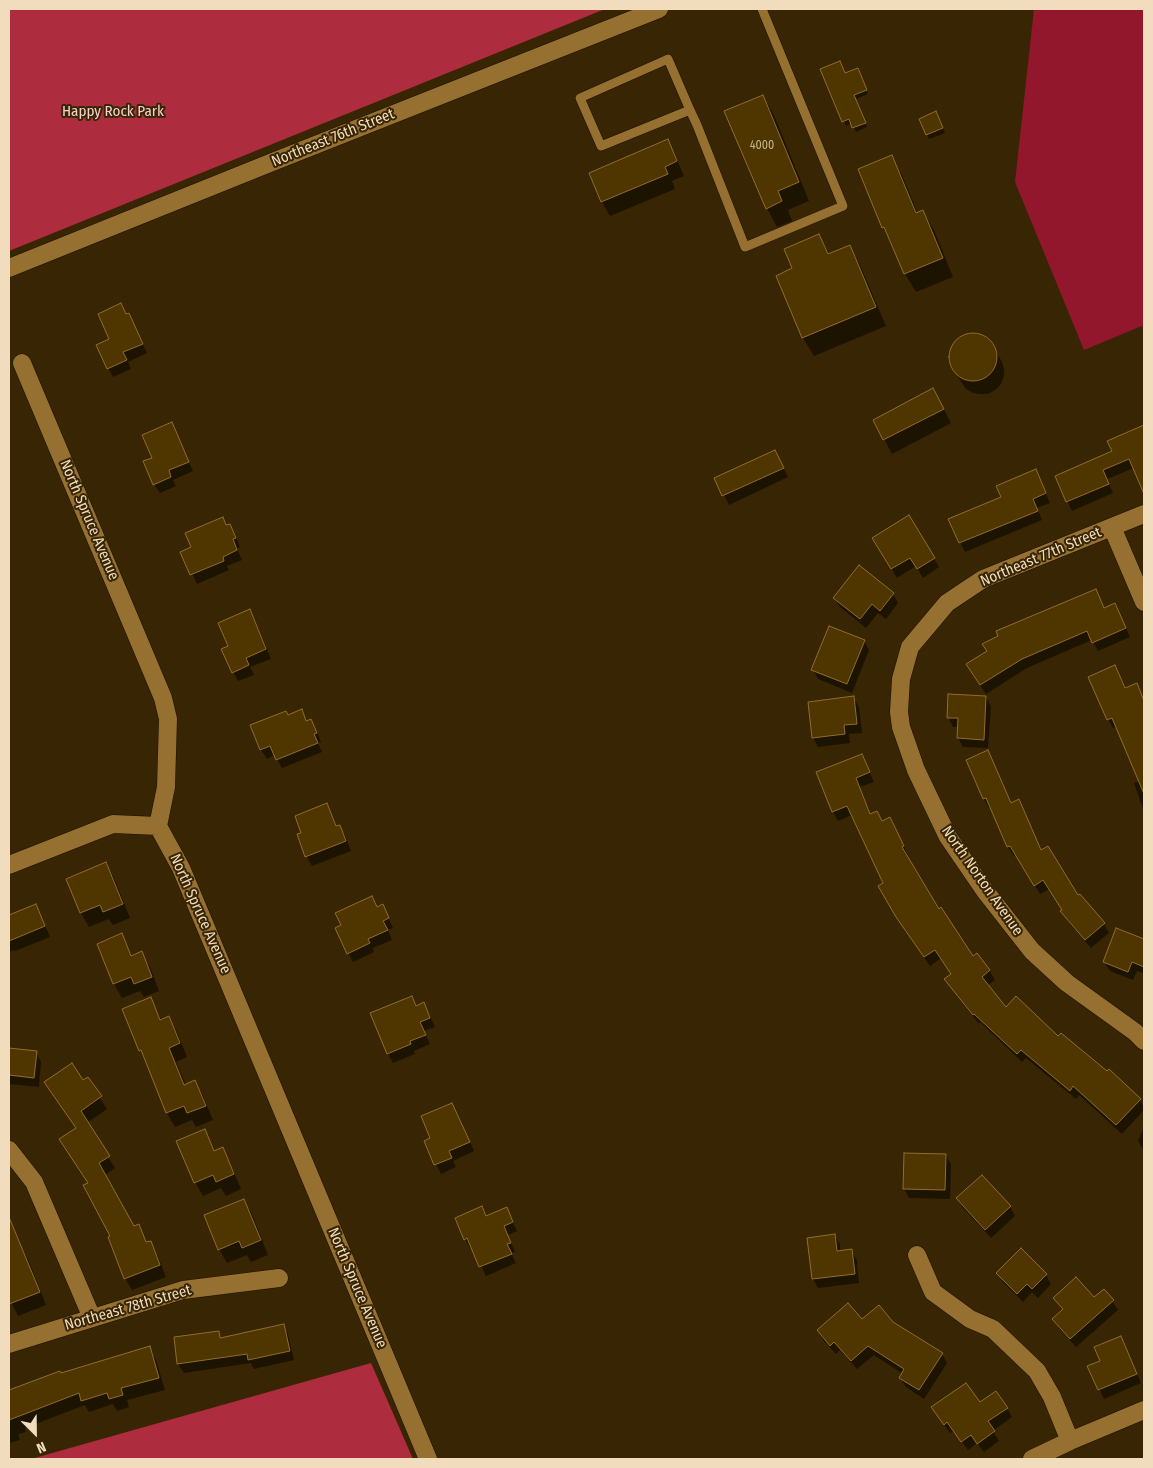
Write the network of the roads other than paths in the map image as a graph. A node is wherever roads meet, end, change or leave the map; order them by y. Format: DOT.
graph roads {
  1 [pos="659,9"];
  2 [pos="762,9"];
  3 [pos="690,110"];
  4 [pos="9,268"];
  5 [pos="22,363"];
  6 [pos="1144,514"];
  7 [pos="1112,527"];
  8 [pos="1144,602"];
  9 [pos="922,631"];
  10 [pos="158,826"];
  11 [pos="9,865"];
  12 [pos="1141,1031"];
  13 [pos="9,1150"];
  14 [pos="917,1255"];
  15 [pos="279,1278"];
  16 [pos="92,1318"];
  17 [pos="9,1344"];
  18 [pos="1144,1410"];
  19 [pos="1070,1441"];
  20 [pos="428,1459"];
  21 [pos="1032,1459"];
  1 -- 4 [label="street, Northeast 76th Street"];
  2 -- 3 [label="lane"];
  3 -- 3 [label="lane"];
  5 -- 10 [label="street, North Spruce Avenue"];
  6 -- 7 [label="street, Northeast 77th Street"];
  7 -- 8 [label="street"];
  7 -- 9 [label="street, Northeast 77th Street"];
  9 -- 12 [label="street, North Norton Avenue"];
  10 -- 11 [label="street"];
  10 -- 20 [label="street, North Spruce Avenue"];
  13 -- 16 [label="street"];
  14 -- 19 [label="street"];
  15 -- 16 [label="street, Northeast 78th Street"];
  16 -- 17 [label="street, Northeast 78th Street"];
  18 -- 19 [label="street"];
  19 -- 21 [label="street"];
}
